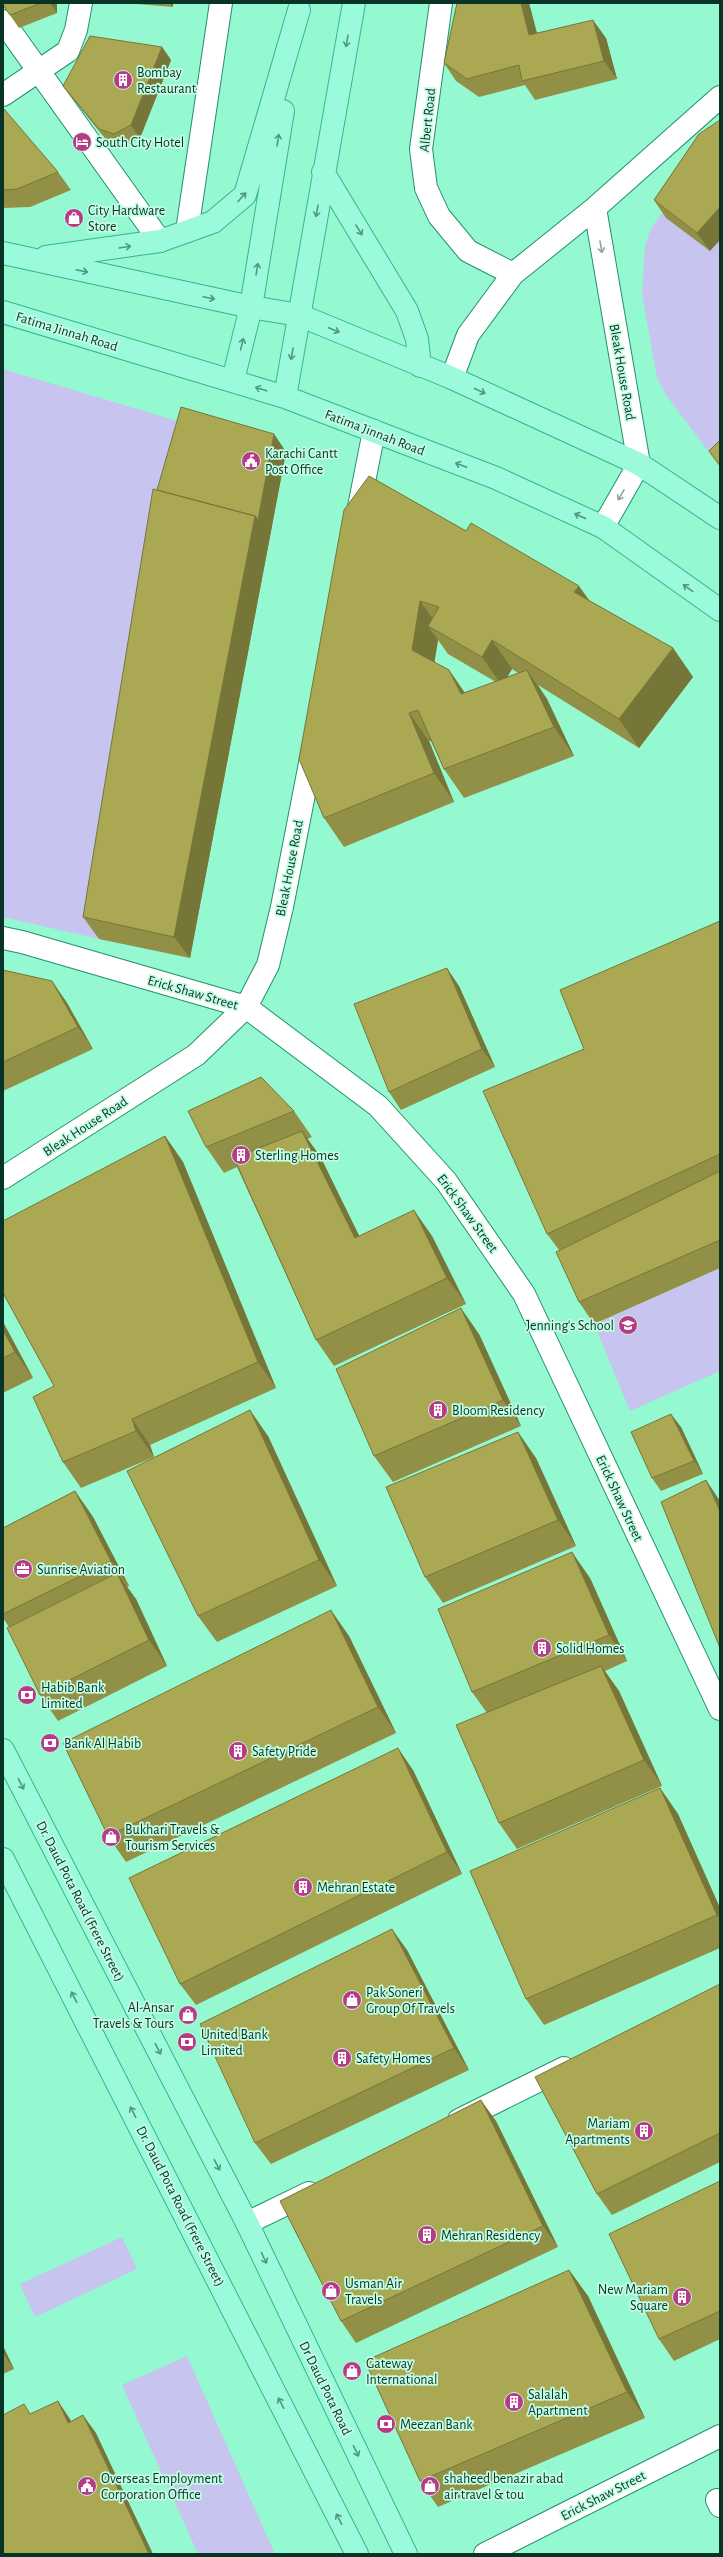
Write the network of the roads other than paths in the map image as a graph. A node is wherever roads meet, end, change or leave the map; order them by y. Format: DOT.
graph roads {
  1 [pos="81,3"];
  2 [pos="221,3"];
  3 [pos="354,3"];
  4 [pos="441,3"];
  5 [pos="299,7"];
  6 [pos="3,21"];
  7 [pos="38,70"];
  8 [pos="3,95"];
  9 [pos="720,96"];
  10 [pos="324,172"];
  11 [pos="595,208"];
  12 [pos="187,231"];
  13 [pos="160,241"];
  14 [pos="3,253"];
  15 [pos="31,260"];
  16 [pos="513,274"];
  17 [pos="251,307"];
  18 [pos="3,312"];
  19 [pos="299,316"];
  20 [pos="420,366"];
  21 [pos="452,378"];
  22 [pos="233,380"];
  23 [pos="285,397"];
  24 [pos="374,431"];
  25 [pos="639,464"];
  26 [pos="720,518"];
  27 [pos="603,527"];
  28 [pos="354,532"];
  29 [pos="720,610"];
  30 [pos="317,727"];
  31 [pos="3,938"];
  32 [pos="246,1008"];
  33 [pos="3,1178"];
  34 [pos="720,1709"];
  35 [pos="3,1750"];
  36 [pos="3,1859"];
  37 [pos="584,2059"];
  38 [pos="440,2128"];
  39 [pos="326,2184"];
  40 [pos="247,2223"];
  41 [pos="720,2436"];
  42 [pos="357,2554"];
  43 [pos="406,2554"];
  44 [pos="485,2554"];
  1 -- 7 [label="street"];
  2 -- 12 [label="street"];
  3 -- 10 [label="main road, one-way"];
  4 -- 16 [label="street, Albert Road"];
  12 -- 5 [label="main road, one-way"];
  17 -- 5 [label="main road, one-way"];
  6 -- 7 [label="street"];
  7 -- 8 [label="street"];
  7 -- 13 [label="street"];
  9 -- 11 [label="street"];
  10 -- 19 [label="main road, one-way"];
  10 -- 20 [label="main road, one-way"];
  11 -- 16 [label="street"];
  11 -- 25 [label="street, Bleak House Road, one-way"];
  12 -- 13 [label="main road"];
  15 -- 13 [label="main road, one-way"];
  14 -- 15 [label="main road"];
  15 -- 17 [label="main road, one-way"];
  16 -- 21 [label="street"];
  17 -- 19 [label="main road"];
  22 -- 17 [label="main road, one-way"];
  18 -- 22 [label="main road, Fatima Jinnah Road"];
  19 -- 20 [label="main road, one-way"];
  19 -- 23 [label="main road, one-way"];
  20 -- 21 [label="main road"];
  21 -- 25 [label="main road, one-way"];
  23 -- 22 [label="main road, Fatima Jinnah Road, one-way"];
  23 -- 24 [label="main road, Fatima Jinnah Road"];
  27 -- 24 [label="main road, Fatima Jinnah Road, one-way"];
  24 -- 28 [label="street"];
  25 -- 26 [label="main road"];
  25 -- 27 [label="street, one-way"];
  29 -- 27 [label="main road, Fatima Jinnah Road, one-way"];
  30 -- 32 [label="street, Bleak House Road"];
  31 -- 32 [label="street, Erick Shaw Street"];
  32 -- 33 [label="street, Bleak House Road"];
  32 -- 34 [label="street, Erick Shaw Street"];
  35 -- 40 [label="main road, Dr. Daud Pota Road (Frere Street), one-way"];
  42 -- 36 [label="main road, Dr. Daud Pota Road (Frere Street), one-way"];
  37 -- 38 [label="street"];
  39 -- 40 [label="street"];
  40 -- 43 [label="main road, Dr Daud Pota Road, one-way"];
  41 -- 44 [label="street, Erick Shaw Street"];
}
